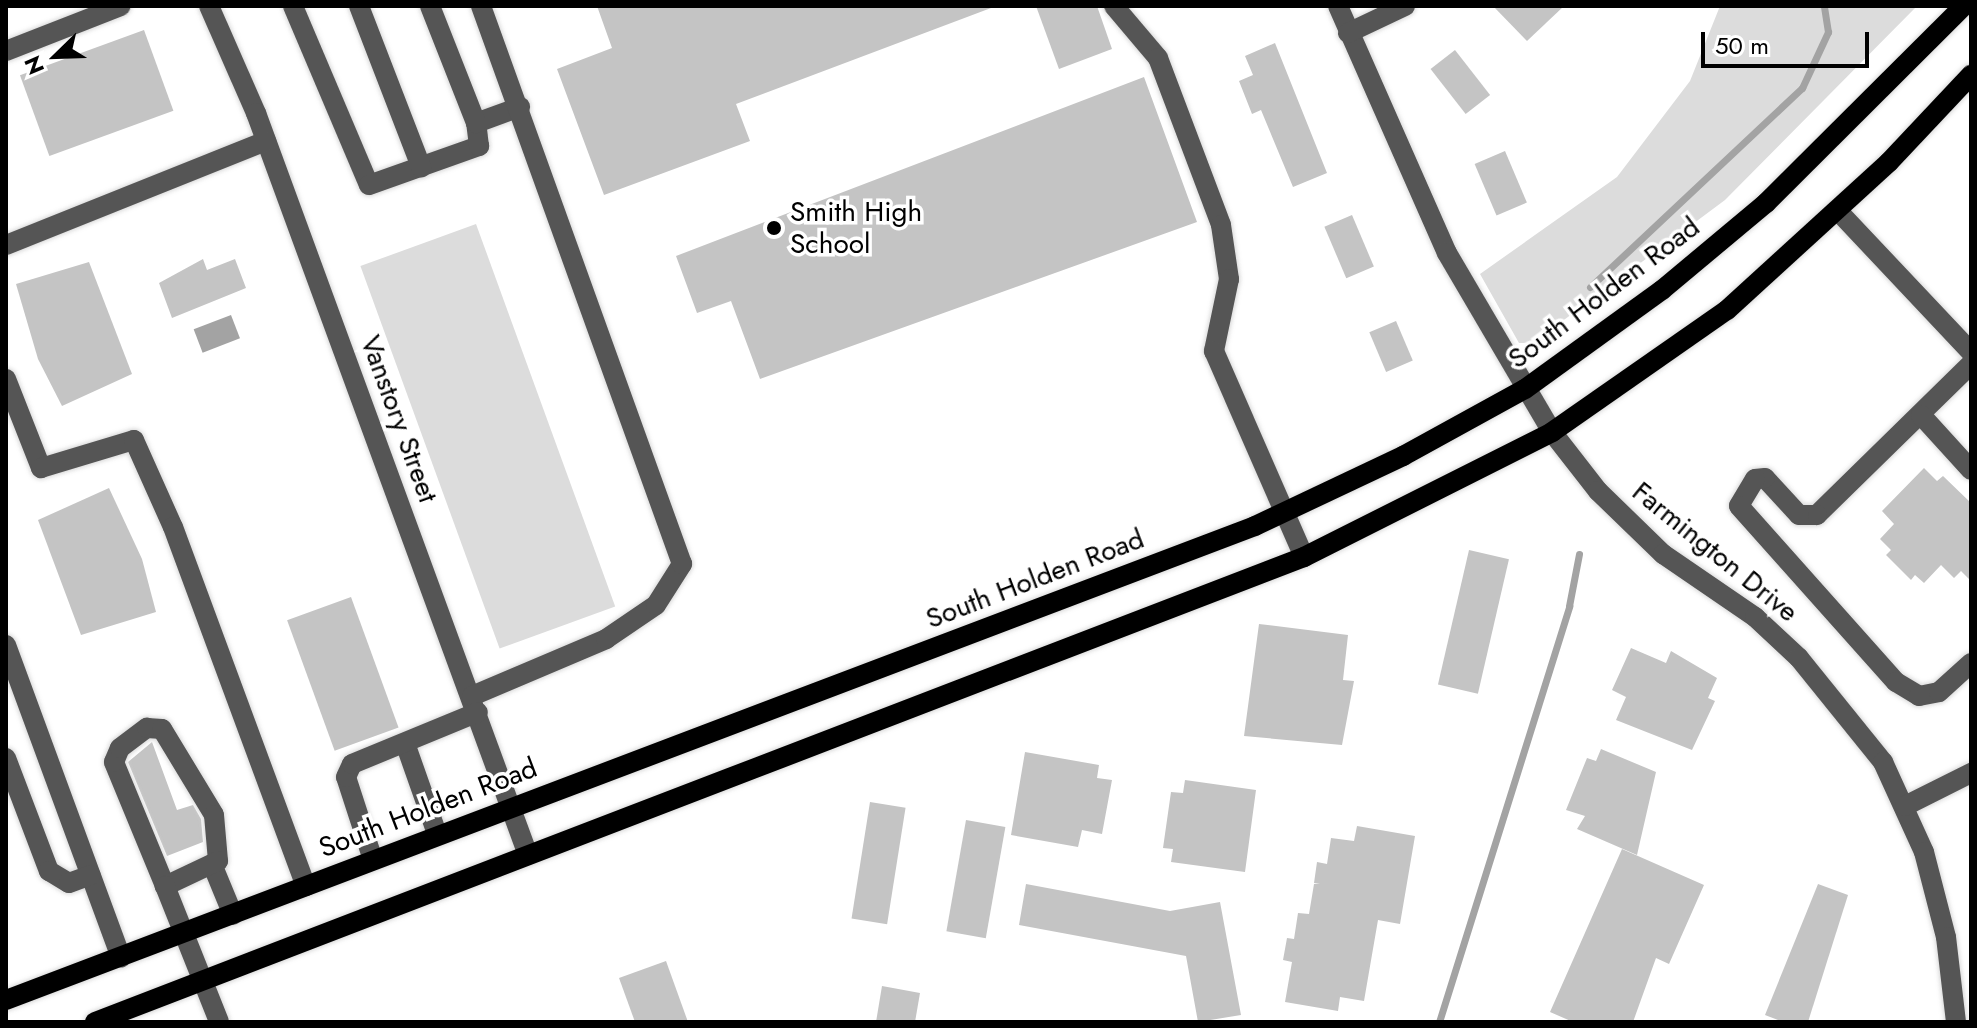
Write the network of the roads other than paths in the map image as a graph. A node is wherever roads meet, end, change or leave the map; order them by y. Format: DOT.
graph roads {
  1 [pos="121,6"];
  2 [pos="209,6"];
  3 [pos="293,6"];
  4 [pos="359,6"];
  5 [pos="430,6"];
  6 [pos="481,6"];
  7 [pos="1114,6"];
  8 [pos="1338,6"];
  9 [pos="1405,6"];
  10 [pos="1964,6"];
  11 [pos="1348,33"];
  12 [pos="6,51"];
  13 [pos="1971,75"];
  14 [pos="522,112"];
  15 [pos="476,123"];
  16 [pos="266,141"];
  17 [pos="421,167"];
  18 [pos="1838,211"];
  19 [pos="6,245"];
  20 [pos="1971,352"];
  21 [pos="1971,364"];
  22 [pos="6,379"];
  23 [pos="1525,389"];
  24 [pos="1921,415"];
  25 [pos="1552,432"];
  26 [pos="1971,470"];
  27 [pos="1284,512"];
  28 [pos="1304,557"];
  29 [pos="6,645"];
  30 [pos="1971,663"];
  31 [pos="475,704"];
  32 [pos="405,743"];
  33 [pos="6,758"];
  34 [pos="1971,773"];
  35 [pos="513,804"];
  36 [pos="1905,806"];
  37 [pos="437,834"];
  38 [pos="528,855"];
  39 [pos="373,860"];
  40 [pos="212,864"];
  41 [pos="91,875"];
  42 [pos="165,886"];
  43 [pos="306,886"];
  44 [pos="233,915"];
  45 [pos="183,934"];
  46 [pos="121,957"];
  47 [pos="204,981"];
  48 [pos="6,1000"];
  49 [pos="95,1022"];
  50 [pos="219,1022"];
  51 [pos="1956,1022"];
  1 -- 12 [label="street"];
  2 -- 16 [label="street, Vanstory Street"];
  3 -- 17 [label="street"];
  4 -- 17 [label="street"];
  5 -- 15 [label="street"];
  6 -- 14 [label="street"];
  7 -- 27 [label="street"];
  8 -- 11 [label="street, Farmington Drive"];
  9 -- 11 [label="street"];
  10 -- 23 [label="main road, South Holden Road"];
  11 -- 23 [label="street, Farmington Drive"];
  13 -- 18 [label="main road"];
  14 -- 15 [label="street"];
  14 -- 31 [label="street"];
  15 -- 17 [label="street"];
  16 -- 19 [label="street"];
  16 -- 31 [label="street, Vanstory Street"];
  18 -- 20 [label="street"];
  18 -- 25 [label="main road"];
  21 -- 24 [label="street"];
  22 -- 43 [label="street"];
  23 -- 25 [label="street, Farmington Drive"];
  23 -- 27 [label="main road, South Holden Road"];
  24 -- 26 [label="street"];
  24 -- 30 [label="street"];
  25 -- 28 [label="main road"];
  25 -- 36 [label="street, Farmington Drive"];
  27 -- 28 [label="street"];
  27 -- 35 [label="main road, South Holden Road"];
  28 -- 38 [label="main road"];
  29 -- 41 [label="street"];
  31 -- 32 [label="street"];
  31 -- 35 [label="street, Vanstory Street"];
  32 -- 37 [label="street"];
  32 -- 39 [label="street"];
  33 -- 41 [label="street"];
  34 -- 36 [label="street"];
  35 -- 37 [label="main road, South Holden Road"];
  35 -- 38 [label="street, Vanstory Street"];
  36 -- 51 [label="street, Farmington Drive"];
  37 -- 39 [label="main road, South Holden Road"];
  38 -- 47 [label="main road"];
  39 -- 43 [label="main road, South Holden Road"];
  40 -- 42 [label="street"];
  40 -- 42 [label="street"];
  40 -- 44 [label="street"];
  41 -- 46 [label="street"];
  42 -- 45 [label="street"];
  43 -- 44 [label="main road, South Holden Road"];
  44 -- 45 [label="main road, South Holden Road"];
  45 -- 46 [label="main road, South Holden Road"];
  45 -- 47 [label="street"];
  46 -- 48 [label="main road, South Holden Road"];
  47 -- 49 [label="main road"];
  47 -- 50 [label="street"];
}
